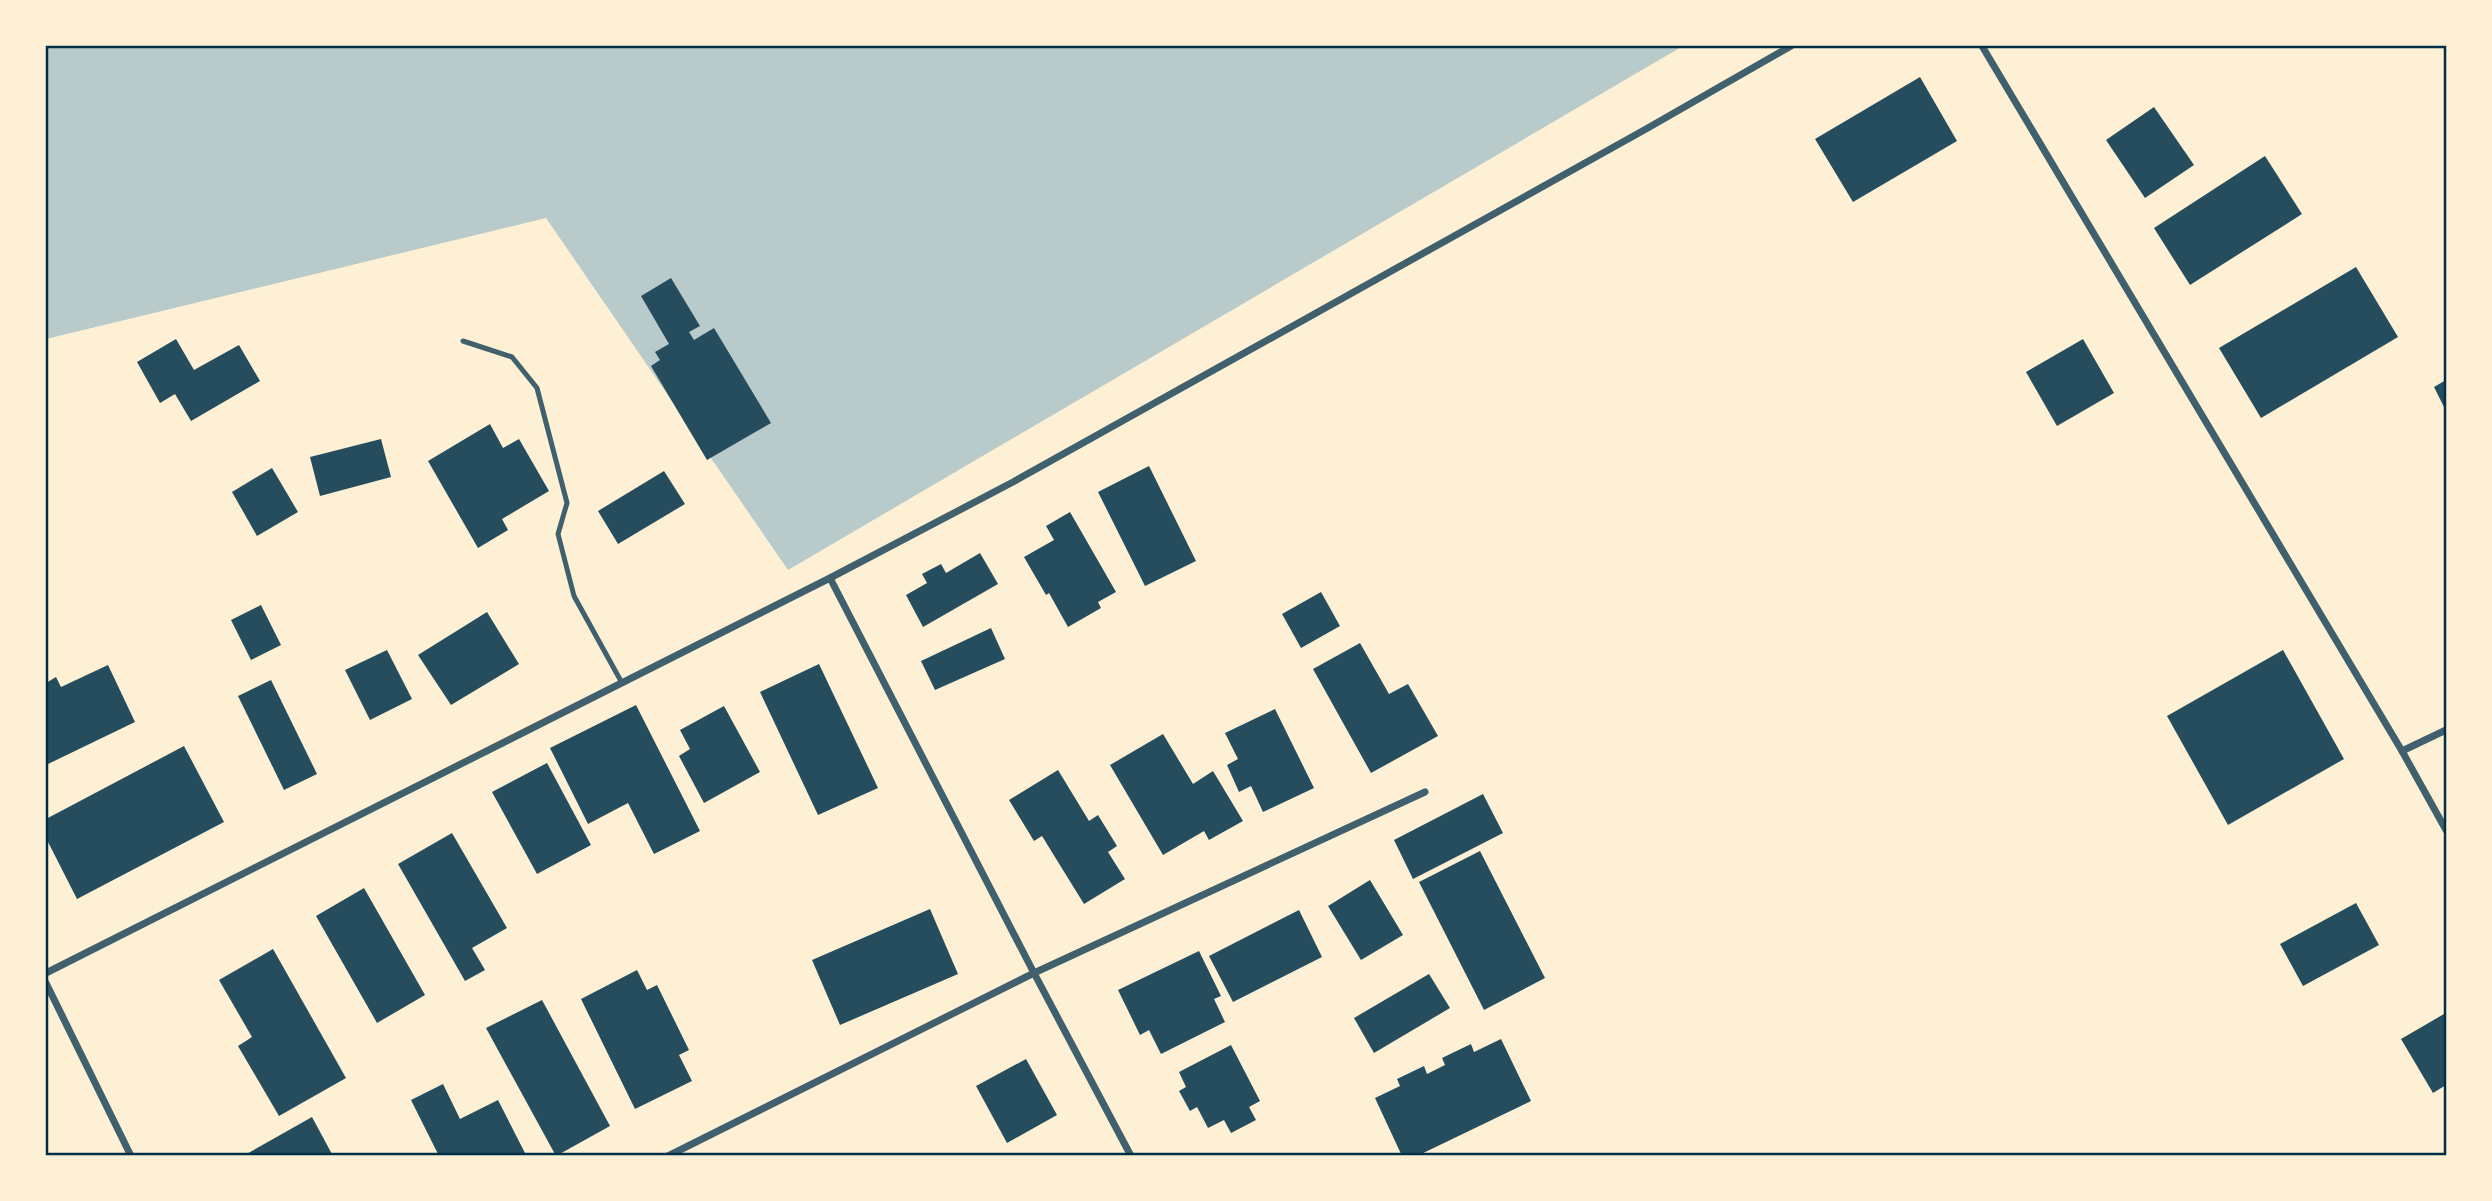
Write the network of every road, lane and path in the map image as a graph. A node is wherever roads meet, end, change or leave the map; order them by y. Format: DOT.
graph roads {
  1 [pos="1791,46"];
  2 [pos="1982,46"];
  3 [pos="463,341"];
  4 [pos="830,578"];
  5 [pos="622,683"];
  6 [pos="2446,730"];
  7 [pos="2402,751"];
  8 [pos="1425,792"];
  9 [pos="2446,830"];
  10 [pos="46,973"];
  11 [pos="1034,973"];
  12 [pos="46,983"];
  13 [pos="131,1156"];
  14 [pos="668,1156"];
  15 [pos="1131,1156"];
  1 -- 4 [label="street"];
  2 -- 7 [label="street"];
  3 -- 5 [label="lane"];
  4 -- 5 [label="street"];
  4 -- 11 [label="street"];
  5 -- 10 [label="street"];
  6 -- 7 [label="street"];
  7 -- 9 [label="street"];
  8 -- 11 [label="street"];
  11 -- 14 [label="street"];
  11 -- 15 [label="street"];
  12 -- 13 [label="street"];
}
